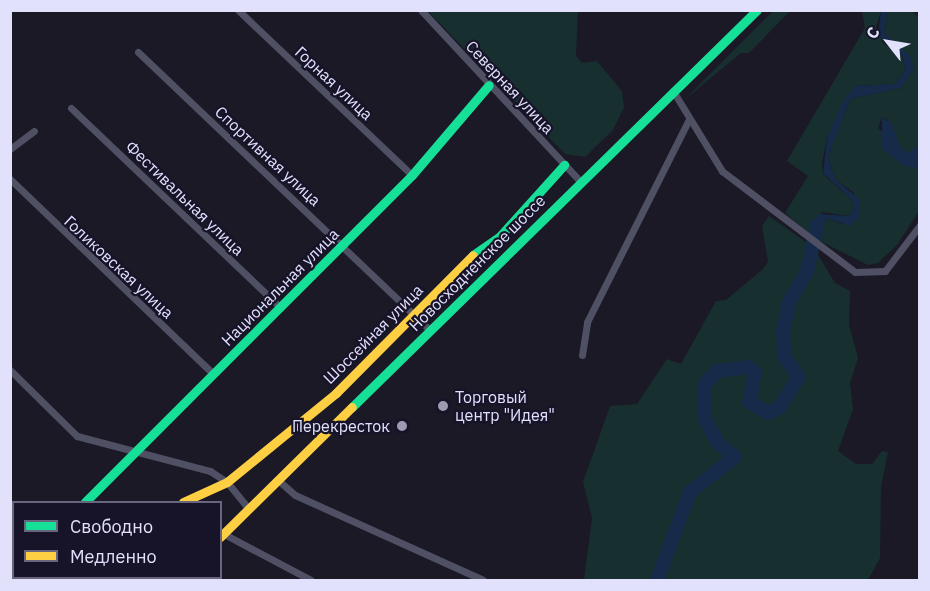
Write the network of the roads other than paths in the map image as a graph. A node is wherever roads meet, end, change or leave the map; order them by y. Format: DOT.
graph roads {
  1 [pos="238,10"];
  2 [pos="421,10"];
  3 [pos="756,10"];
  4 [pos="138,52"];
  5 [pos="489,85"];
  6 [pos="673,91"];
  7 [pos="71,108"];
  8 [pos="689,119"];
  9 [pos="34,131"];
  10 [pos="10,149"];
  11 [pos="564,165"];
  12 [pos="412,175"];
  13 [pos="10,179"];
  14 [pos="581,182"];
  15 [pos="920,225"];
  16 [pos="343,245"];
  17 [pos="280,307"];
  18 [pos="414,314"];
  19 [pos="430,330"];
  20 [pos="582,355"];
  21 [pos="10,370"];
  22 [pos="212,372"];
  23 [pos="134,451"];
  24 [pos="279,481"];
  25 [pos="227,482"];
  26 [pos="86,501"];
  27 [pos="185,501"];
  28 [pos="249,510"];
  29 [pos="222,536"];
  30 [pos="311,580"];
  31 [pos="483,580"];
  1 -- 12 [label="street, Горная улица"];
  2 -- 5 [label="street, Северная улица"];
  3 -- 6 [label="street, Новосходненское шоссе"];
  4 -- 16 [label="street, Спортивная улица"];
  5 -- 11 [label="street, Северная улица"];
  5 -- 12 [label="street, Национальная улица"];
  6 -- 8 [label="street"];
  6 -- 14 [label="street, Новосходненское шоссе"];
  7 -- 17 [label="street, Фестивальная улица"];
  8 -- 15 [label="street"];
  8 -- 20 [label="street"];
  9 -- 10 [label="street"];
  11 -- 14 [label="street, Северная улица"];
  11 -- 18 [label="street, Шоссейная улица"];
  12 -- 16 [label="street, Национальная улица"];
  13 -- 22 [label="street, Голиковская улица"];
  14 -- 19 [label="street, Новосходненское шоссе"];
  16 -- 17 [label="street, Национальная улица"];
  16 -- 18 [label="street, Спортивная улица"];
  17 -- 22 [label="street, Национальная улица"];
  18 -- 19 [label="street, Спортивная улица"];
  18 -- 25 [label="street, Шоссейная улица"];
  19 -- 24 [label="street, Новосходненское шоссе"];
  21 -- 23 [label="street"];
  22 -- 23 [label="street, Национальная улица"];
  23 -- 25 [label="street"];
  23 -- 26 [label="street, Национальная улица"];
  24 -- 28 [label="street, Новосходненское шоссе"];
  24 -- 31 [label="street"];
  25 -- 27 [label="street, Шоссейная улица"];
  25 -- 28 [label="street"];
  28 -- 29 [label="street, Новосходненское шоссе"];
  29 -- 30 [label="street"];
}
